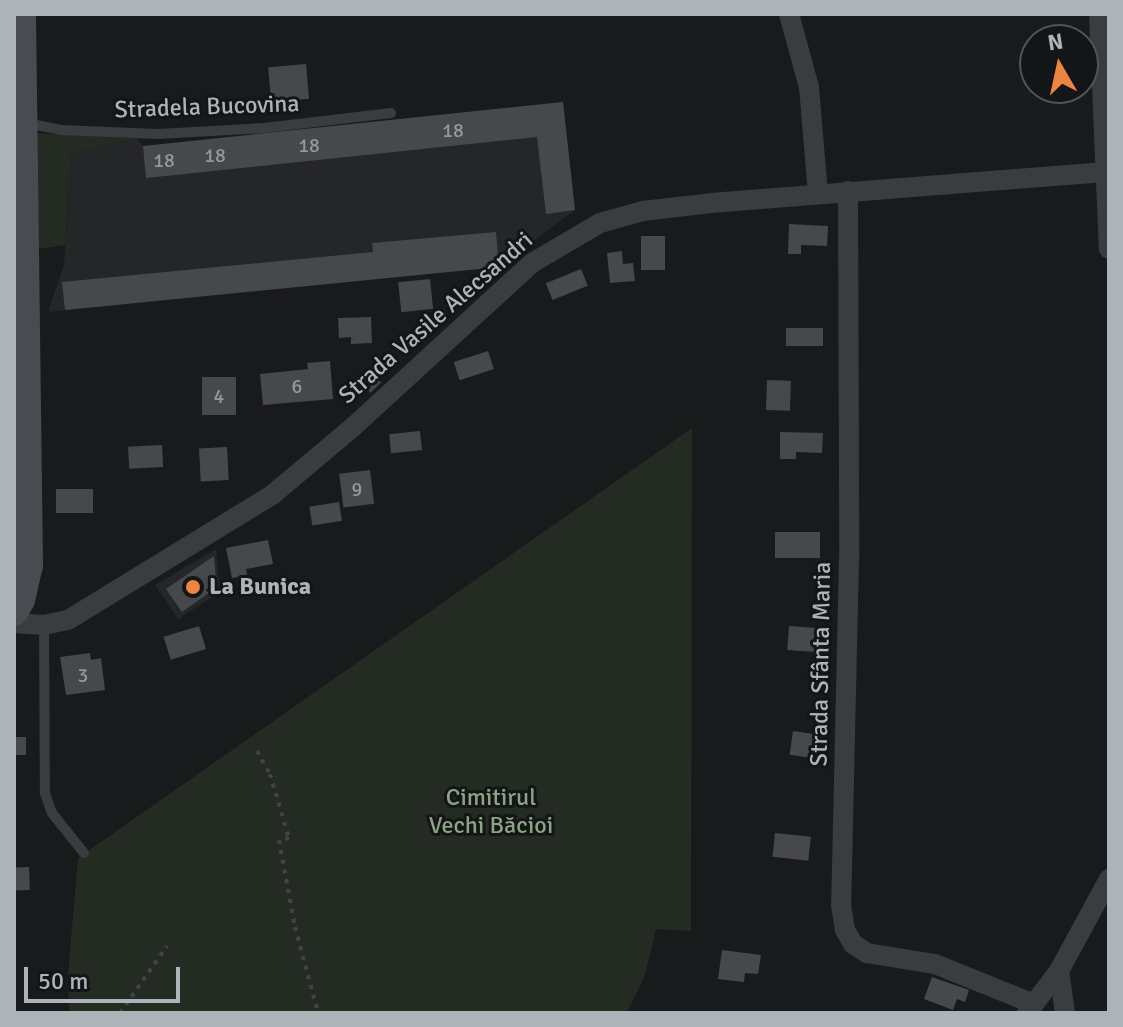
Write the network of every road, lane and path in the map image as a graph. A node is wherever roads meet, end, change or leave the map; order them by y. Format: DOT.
graph roads {
  1 [pos="22,14"];
  2 [pos="789,14"];
  3 [pos="1099,14"];
  4 [pos="1104,41"];
  5 [pos="19,46"];
  6 [pos="391,113"];
  7 [pos="25,123"];
  8 [pos="1106,172"];
  9 [pos="848,191"];
  10 [pos="818,194"];
  11 [pos="1109,249"];
  12 [pos="21,267"];
  13 [pos="14,612"];
  14 [pos="14,623"];
  15 [pos="44,625"];
  16 [pos="257,751"];
  17 [pos="84,853"];
  18 [pos="1109,879"];
  19 [pos="167,946"];
  20 [pos="1059,971"];
  21 [pos="1030,1008"];
  22 [pos="120,1013"];
  23 [pos="318,1013"];
  24 [pos="1065,1013"];
  1 -- 5 [label="main road"];
  2 -- 10 [label="street"];
  3 -- 4 [label="street"];
  4 -- 8 [label="street"];
  5 -- 7 [label="main road"];
  6 -- 7 [label="lane, Stradela Bucovina"];
  7 -- 12 [label="main road"];
  8 -- 9 [label="street, Strada Vasile Alecsandri"];
  8 -- 11 [label="street"];
  9 -- 10 [label="street, Strada Vasile Alecsandri"];
  9 -- 21 [label="street, Strada Sfânta Maria"];
  10 -- 15 [label="street, Strada Vasile Alecsandri"];
  12 -- 13 [label="main road"];
  14 -- 15 [label="street, Strada Vasile Alecsandri"];
  15 -- 17 [label="lane"];
  16 -- 23 [label="path"];
  18 -- 20 [label="street"];
  19 -- 22 [label="path"];
  20 -- 21 [label="street"];
  20 -- 24 [label="street"];
}
